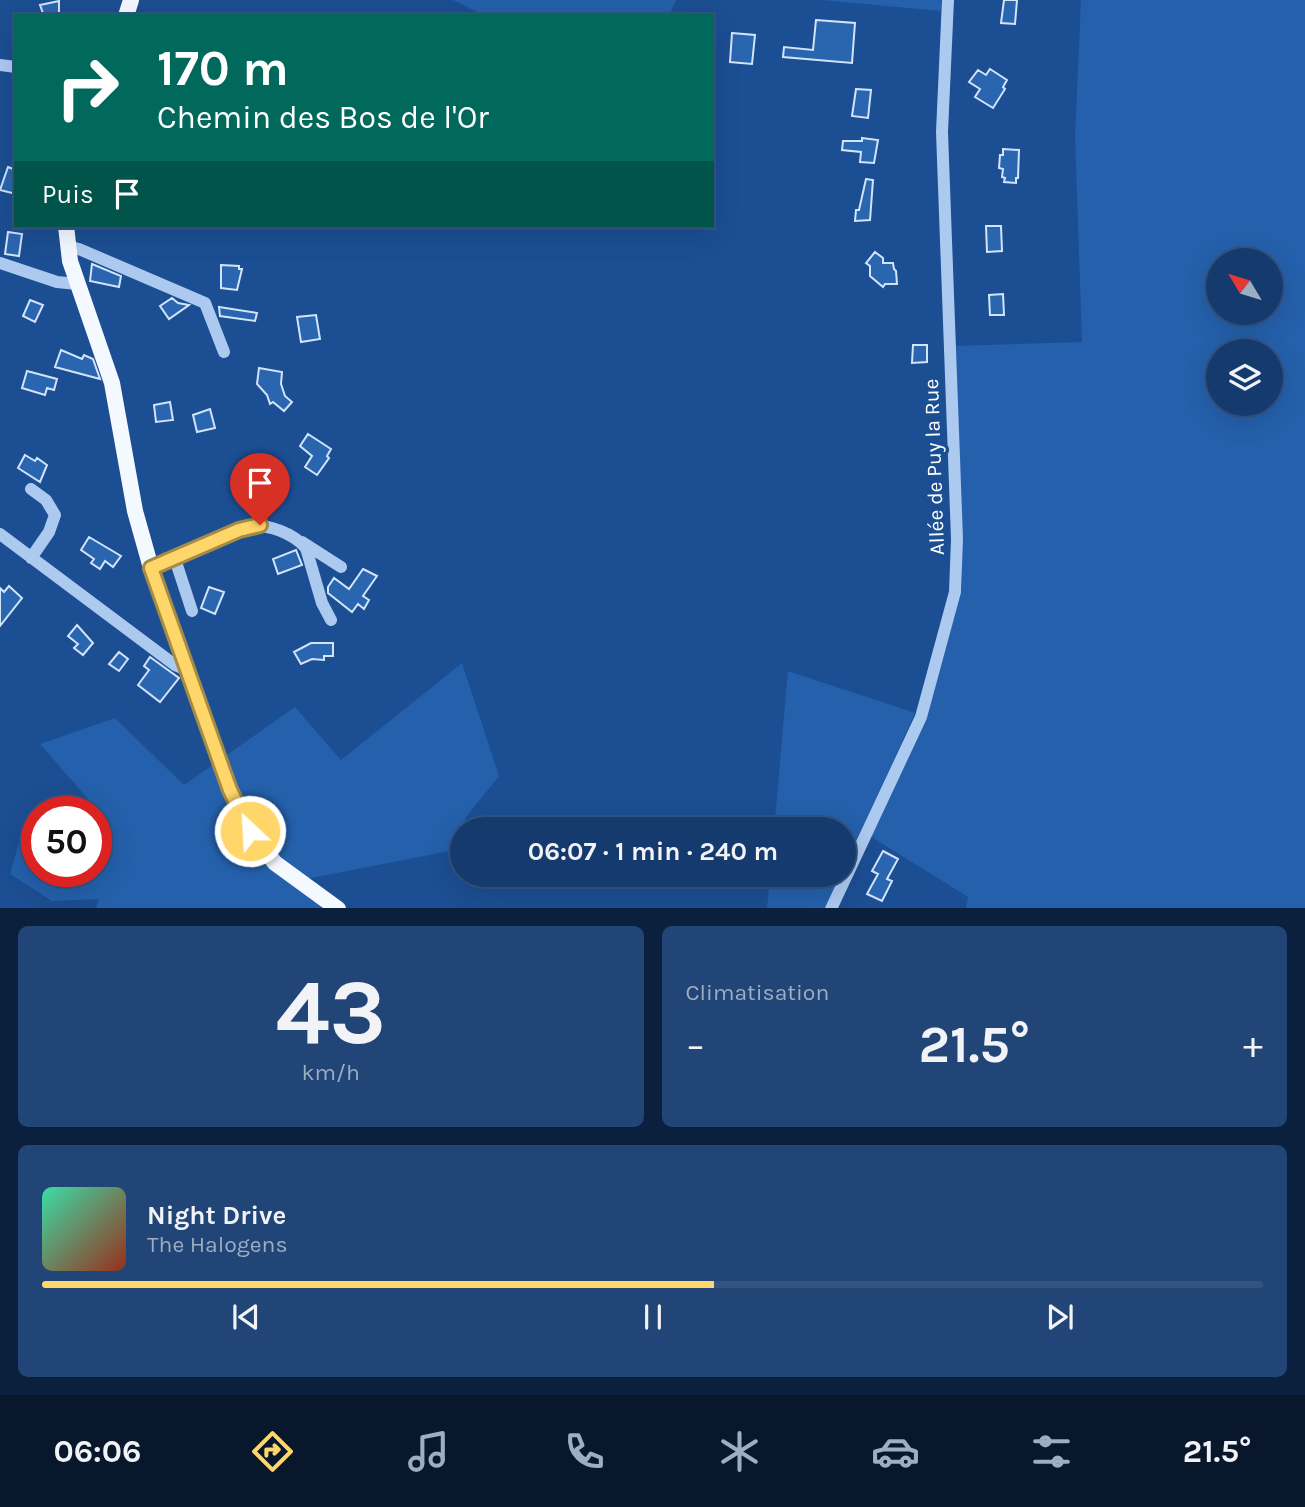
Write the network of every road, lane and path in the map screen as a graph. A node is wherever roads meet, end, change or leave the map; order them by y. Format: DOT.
graph roads {
  1 [pos="948,0"];
  2 [pos="66,228"];
  3 [pos="68,246"];
  4 [pos="0,263"];
  5 [pos="77,284"];
  6 [pos="224,352"];
  7 [pos="31,489"];
  8 [pos="0,534"];
  9 [pos="301,542"];
  10 [pos="32,558"];
  11 [pos="175,559"];
  12 [pos="341,567"];
  13 [pos="151,568"];
  14 [pos="192,611"];
  15 [pos="331,620"];
  16 [pos="187,667"];
  17 [pos="338,908"];
  18 [pos="831,908"];
  1 -- 18 [label="street, Allée de Puy la Rue"];
  2 -- 3 [label="main road"];
  3 -- 5 [label="main road"];
  3 -- 6 [label="street"];
  4 -- 5 [label="street"];
  5 -- 13 [label="main road"];
  7 -- 10 [label="street"];
  8 -- 10 [label="street"];
  9 -- 11 [label="street"];
  9 -- 12 [label="street"];
  9 -- 15 [label="street"];
  10 -- 16 [label="street"];
  11 -- 13 [label="street"];
  11 -- 14 [label="street"];
  13 -- 16 [label="main road"];
  16 -- 17 [label="main road"];
}
